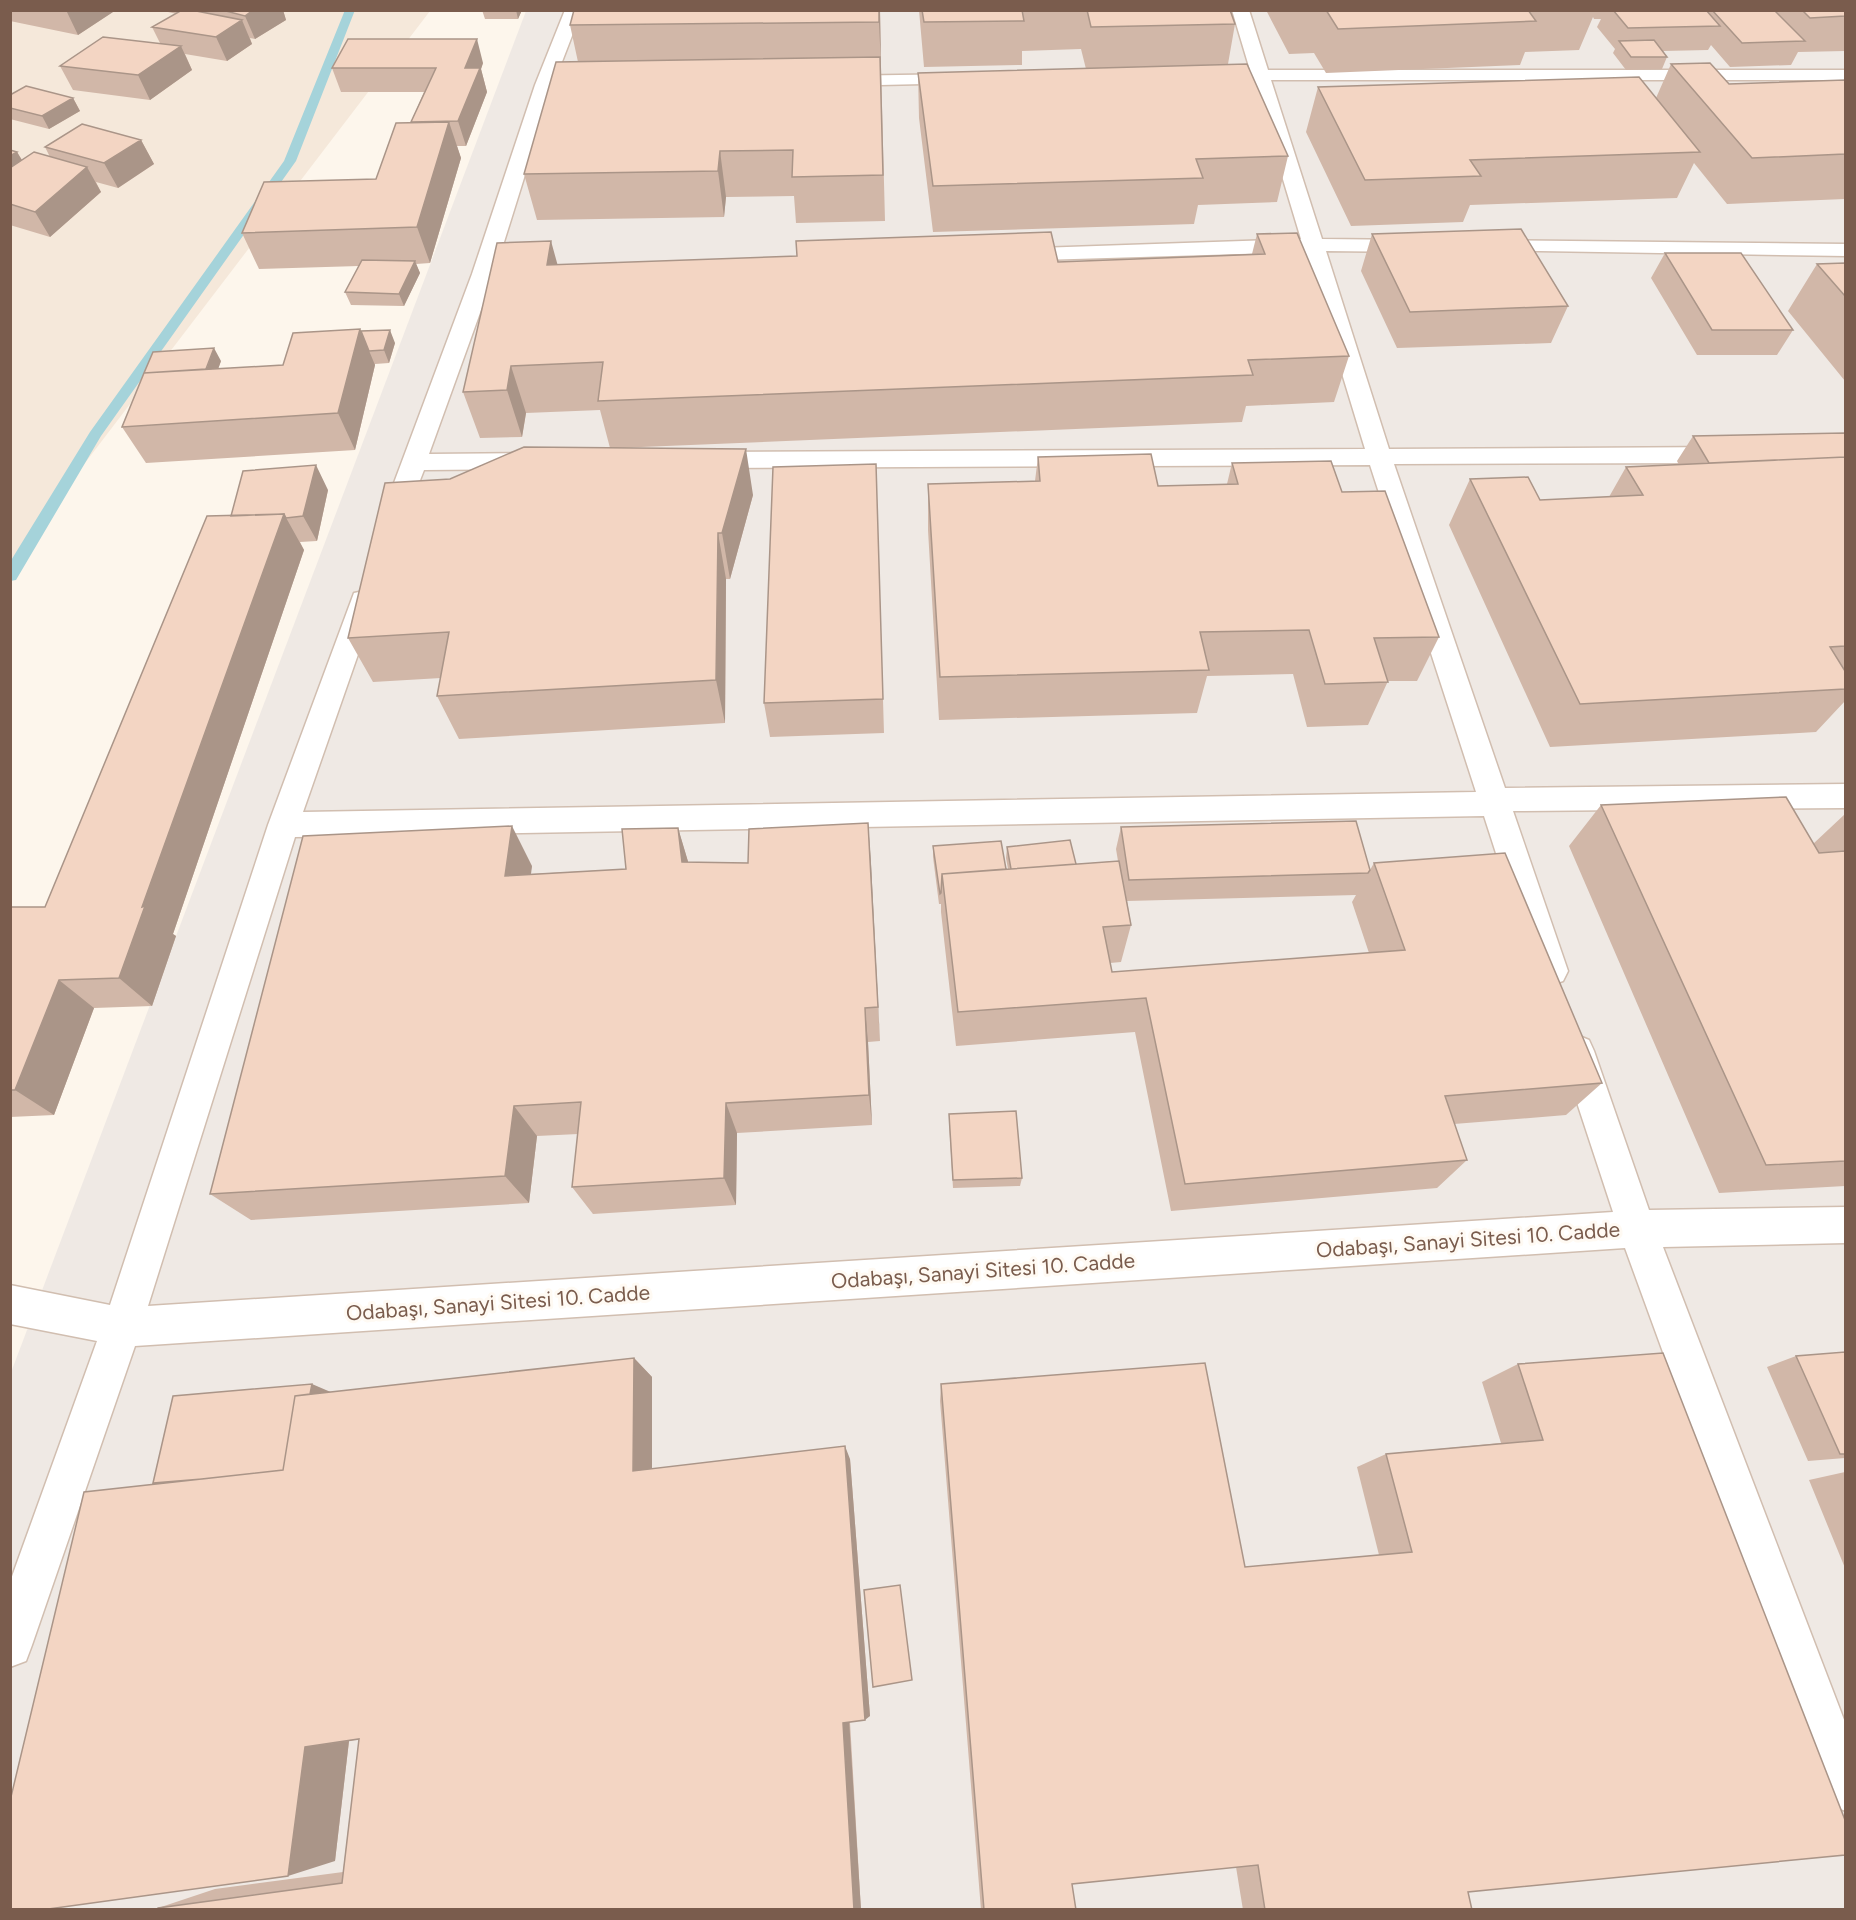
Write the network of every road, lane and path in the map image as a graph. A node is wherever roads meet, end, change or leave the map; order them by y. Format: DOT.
graph roads {
  1 [pos="574,10"];
  2 [pos="1240,10"];
  3 [pos="1260,74"];
  4 [pos="1224,75"];
  5 [pos="1845,75"];
  6 [pos="986,78"];
  7 [pos="818,81"];
  8 [pos="1313,245"];
  9 [pos="1431,246"];
  10 [pos="1467,246"];
  11 [pos="1845,250"];
  12 [pos="993,256"];
  13 [pos="1750,454"];
  14 [pos="1379,455"];
  15 [pos="676,460"];
  16 [pos="556,461"];
  17 [pos="413,462"];
  18 [pos="1845,796"];
  19 [pos="1495,804"];
  20 [pos="283,825"];
  21 [pos="1558,994"];
  22 [pos="1570,1028"];
  23 [pos="1845,1225"];
  24 [pos="1637,1229"];
  25 [pos="10,1304"];
  26 [pos="122,1327"];
  27 [pos="10,1645"];
  28 [pos="1845,1788"];
  1 -- 17 [label="street"];
  2 -- 3 [label="street"];
  3 -- 4 [label="street"];
  3 -- 5 [label="street"];
  3 -- 8 [label="street"];
  6 -- 7 [label="street"];
  8 -- 9 [label="street"];
  8 -- 12 [label="street"];
  8 -- 14 [label="street"];
  10 -- 11 [label="street"];
  13 -- 14 [label="street"];
  14 -- 15 [label="street"];
  14 -- 19 [label="street"];
  16 -- 17 [label="street"];
  17 -- 20 [label="street"];
  18 -- 19 [label="street"];
  19 -- 20 [label="street"];
  19 -- 21 [label="street"];
  20 -- 26 [label="street"];
  22 -- 24 [label="street"];
  23 -- 24 [label="street, Odabaşı, Sanayi Sitesi 10. Cadde"];
  24 -- 26 [label="street, Odabaşı, Sanayi Sitesi 10. Cadde"];
  24 -- 28 [label="street"];
  25 -- 26 [label="street, Odabaşı, Sanayi Sitesi 10. Cadde"];
  26 -- 27 [label="street"];
}
